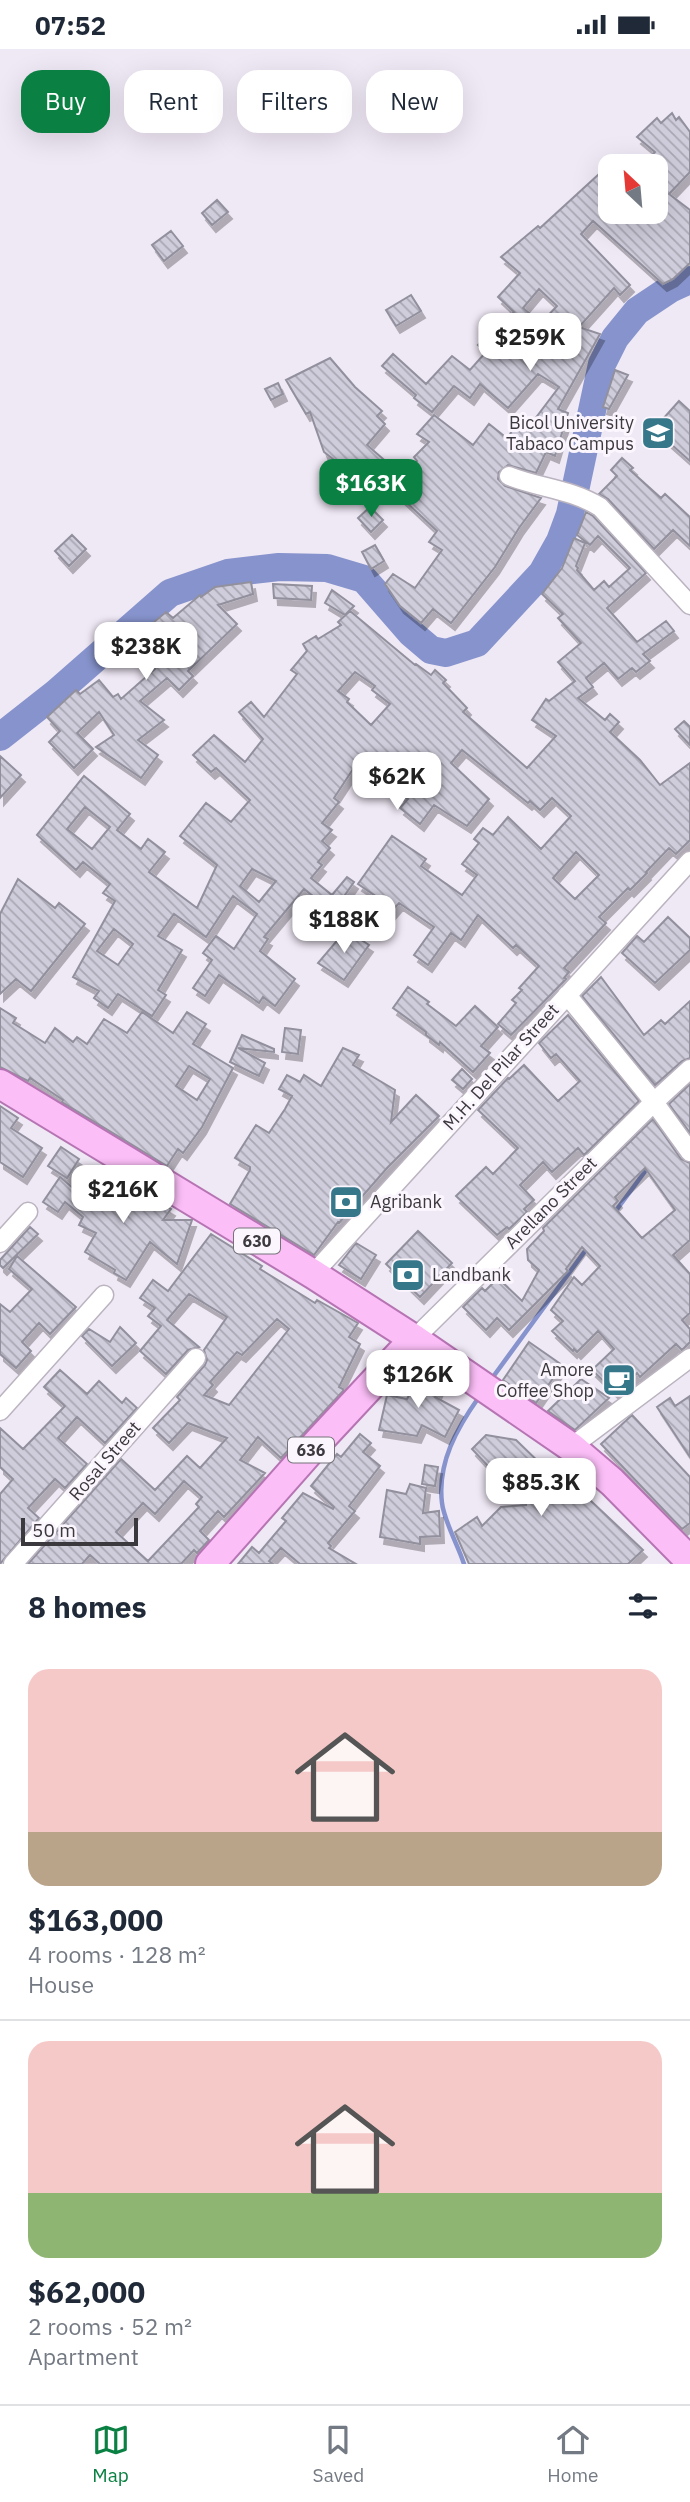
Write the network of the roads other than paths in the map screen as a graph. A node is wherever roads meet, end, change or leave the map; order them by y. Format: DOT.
graph roads {
  1 [pos="509,475"];
  2 [pos="690,605"];
  3 [pos="690,862"];
  4 [pos="567,995"];
  5 [pos="690,1069"];
  6 [pos="0,1084"];
  7 [pos="659,1110"];
  8 [pos="686,1146"];
  9 [pos="28,1212"];
  10 [pos="0,1243"];
  11 [pos="313,1274"];
  12 [pos="104,1295"];
  13 [pos="414,1339"];
  14 [pos="196,1358"];
  15 [pos="690,1358"];
  16 [pos="0,1411"];
  17 [pos="571,1447"];
  18 [pos="685,1547"];
  19 [pos="13,1564"];
  20 [pos="210,1564"];
  1 -- 2 [label="street"];
  3 -- 4 [label="street, M.H. Del Pilar Street"];
  4 -- 7 [label="street"];
  4 -- 11 [label="street, M.H. Del Pilar Street"];
  5 -- 7 [label="street, Arellano Street"];
  6 -- 11 [label="main road, 630"];
  7 -- 8 [label="street"];
  7 -- 13 [label="street, Arellano Street"];
  9 -- 10 [label="street"];
  11 -- 13 [label="main road, 630"];
  12 -- 16 [label="street"];
  13 -- 17 [label="main road, 630"];
  13 -- 20 [label="main road, 636"];
  14 -- 19 [label="street, Rosal Street"];
  15 -- 17 [label="street"];
  17 -- 18 [label="main road, 630"];
}
